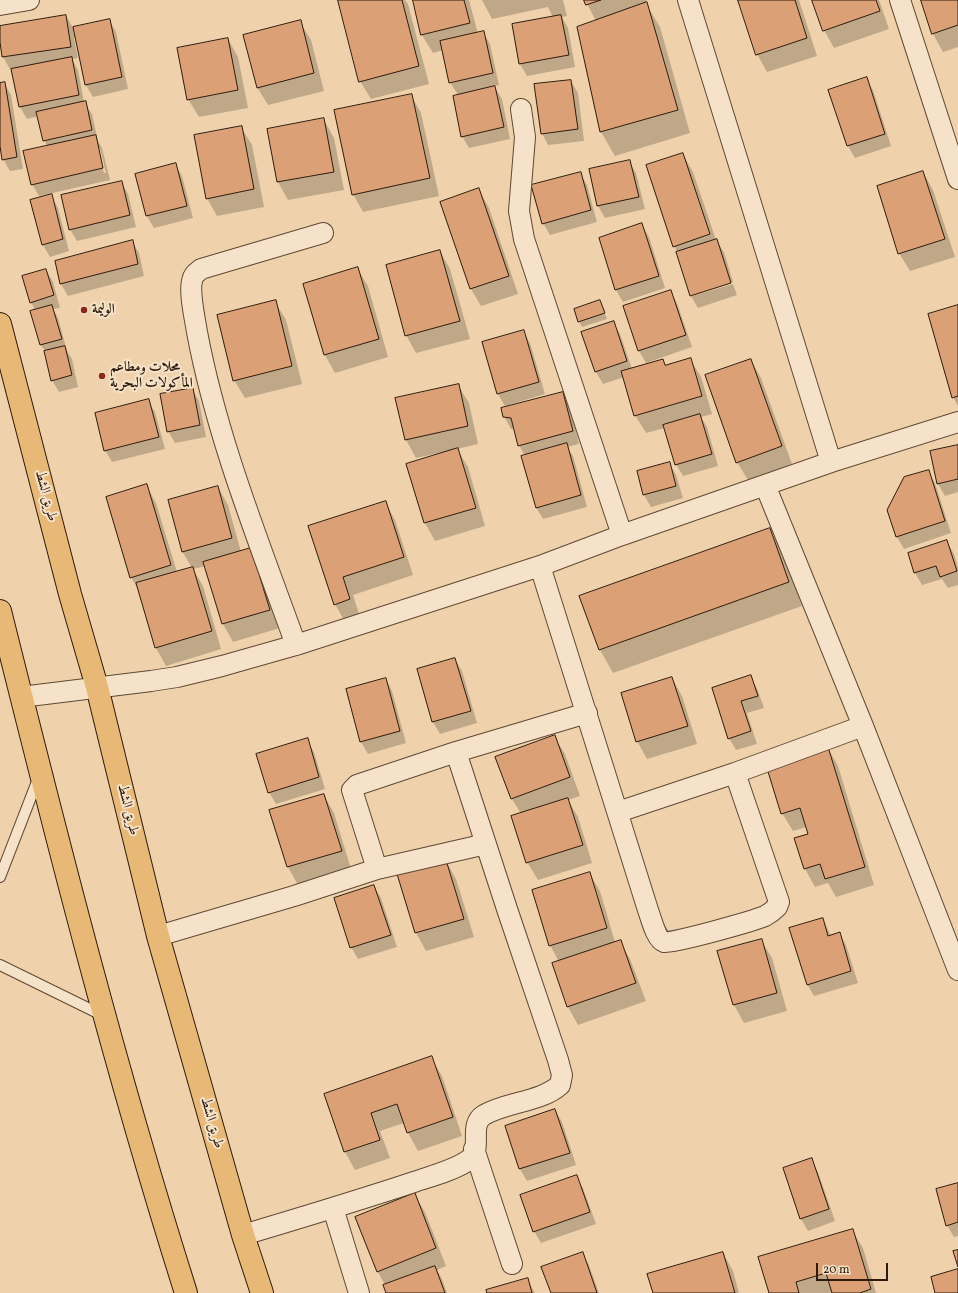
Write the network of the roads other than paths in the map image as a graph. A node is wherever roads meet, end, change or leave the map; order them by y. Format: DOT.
graph roads {
  1 [pos="29,0"];
  2 [pos="688,0"];
  3 [pos="900,0"];
  4 [pos="0,6"];
  5 [pos="522,108"];
  6 [pos="958,179"];
  7 [pos="323,233"];
  8 [pos="0,324"];
  9 [pos="958,422"];
  10 [pos="831,462"];
  11 [pos="765,485"];
  12 [pos="622,535"];
  13 [pos="540,566"];
  14 [pos="0,611"];
  15 [pos="296,645"];
  16 [pos="97,687"];
  17 [pos="21,697"];
  18 [pos="587,713"];
  19 [pos="863,726"];
  20 [pos="456,752"];
  21 [pos="40,773"];
  22 [pos="735,773"];
  23 [pos="618,812"];
  24 [pos="486,844"];
  25 [pos="377,869"];
  26 [pos="0,877"];
  27 [pos="158,936"];
  28 [pos="0,965"];
  29 [pos="958,970"];
  30 [pos="105,1016"];
  31 [pos="474,1149"];
  32 [pos="333,1208"];
  33 [pos="243,1235"];
  34 [pos="512,1264"];
  35 [pos="186,1293"];
  36 [pos="262,1293"];
  37 [pos="359,1293"];
  1 -- 4 [label="street"];
  2 -- 10 [label="street"];
  3 -- 6 [label="street"];
  5 -- 12 [label="street"];
  7 -- 15 [label="street"];
  8 -- 16 [label="highway, طريق الشط"];
  9 -- 10 [label="street"];
  10 -- 11 [label="street"];
  11 -- 12 [label="street"];
  11 -- 19 [label="street"];
  12 -- 13 [label="street"];
  13 -- 15 [label="street"];
  13 -- 18 [label="street"];
  14 -- 17 [label="highway"];
  15 -- 16 [label="street"];
  16 -- 17 [label="street"];
  16 -- 27 [label="highway, طريق الشط"];
  17 -- 21 [label="highway"];
  18 -- 20 [label="street"];
  18 -- 23 [label="street"];
  19 -- 22 [label="street"];
  19 -- 29 [label="street"];
  20 -- 24 [label="street"];
  20 -- 25 [label="street"];
  21 -- 26 [label="lane"];
  21 -- 30 [label="highway"];
  22 -- 23 [label="street"];
  22 -- 23 [label="street"];
  24 -- 25 [label="street"];
  24 -- 31 [label="street"];
  25 -- 27 [label="street"];
  27 -- 33 [label="highway, طريق الشط"];
  28 -- 30 [label="lane"];
  30 -- 35 [label="highway"];
  31 -- 32 [label="street"];
  31 -- 34 [label="street"];
  32 -- 33 [label="street"];
  32 -- 37 [label="street"];
  33 -- 36 [label="highway, طريق الشط"];
}
